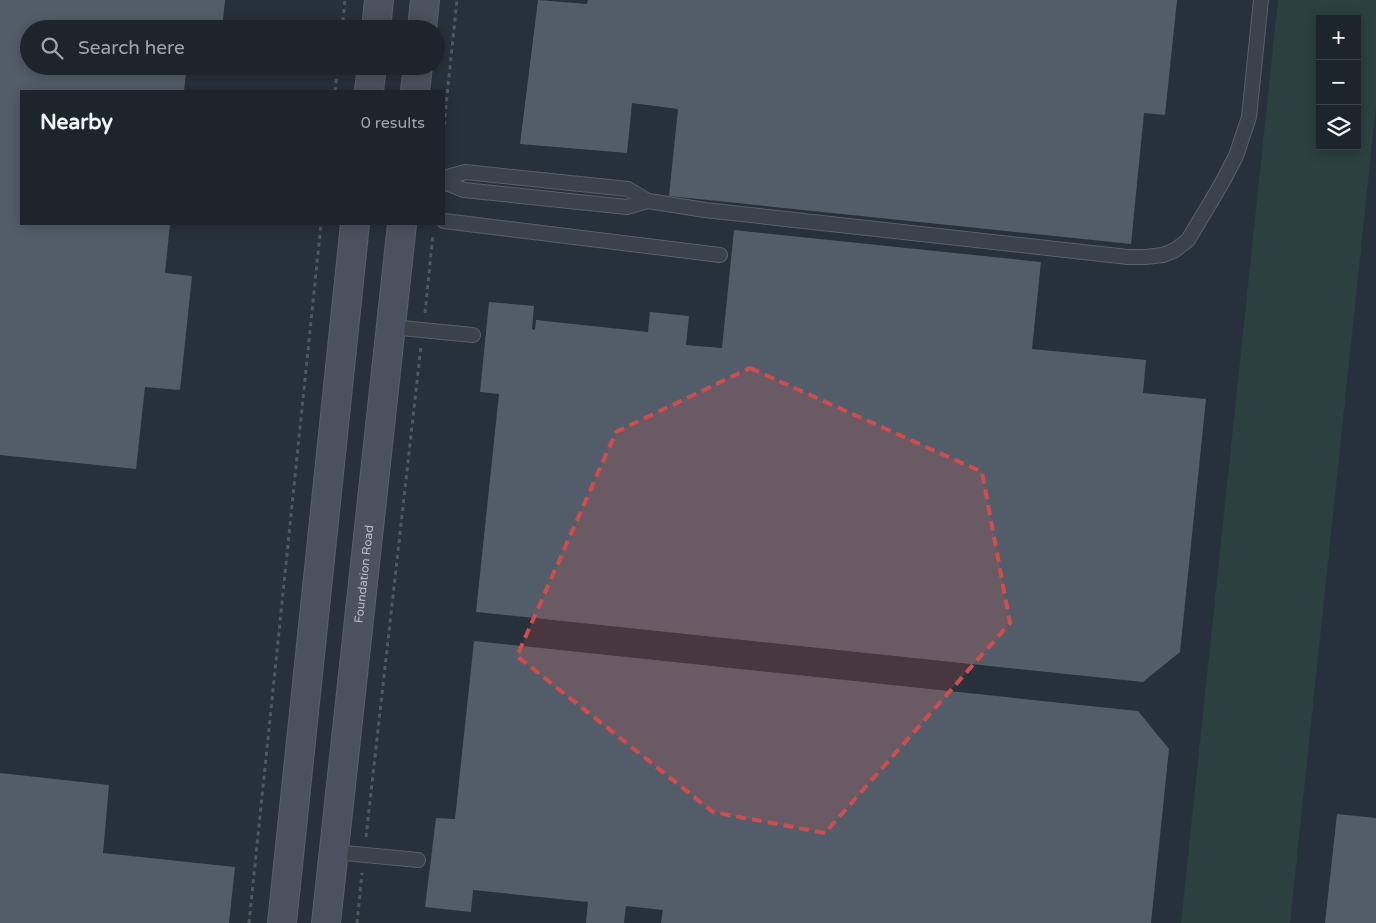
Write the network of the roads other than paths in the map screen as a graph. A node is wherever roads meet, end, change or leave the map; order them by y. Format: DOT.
graph roads {
  1 [pos="379,0"];
  2 [pos="425,0"];
  3 [pos="1261,0"];
  4 [pos="377,20"];
  5 [pos="423,20"];
  6 [pos="371,75"];
  7 [pos="417,75"];
  8 [pos="369,90"];
  9 [pos="415,90"];
  10 [pos="445,180"];
  11 [pos="445,221"];
  12 [pos="355,225"];
  13 [pos="402,225"];
  14 [pos="720,255"];
  15 [pos="391,327"];
  16 [pos="473,335"];
  17 [pos="334,852"];
  18 [pos="418,860"];
  19 [pos="282,923"];
  20 [pos="326,923"];
  1 -- 4 [label="street"];
  2 -- 5 [label="street"];
  3 -- 10 [label="lane"];
  6 -- 8 [label="street"];
  7 -- 9 [label="street"];
  11 -- 14 [label="lane"];
  12 -- 19 [label="street"];
  13 -- 15 [label="street, Foundation Road"];
  15 -- 16 [label="lane"];
  15 -- 17 [label="street, Foundation Road"];
  17 -- 18 [label="lane"];
  17 -- 20 [label="street, Foundation Road"];
}
